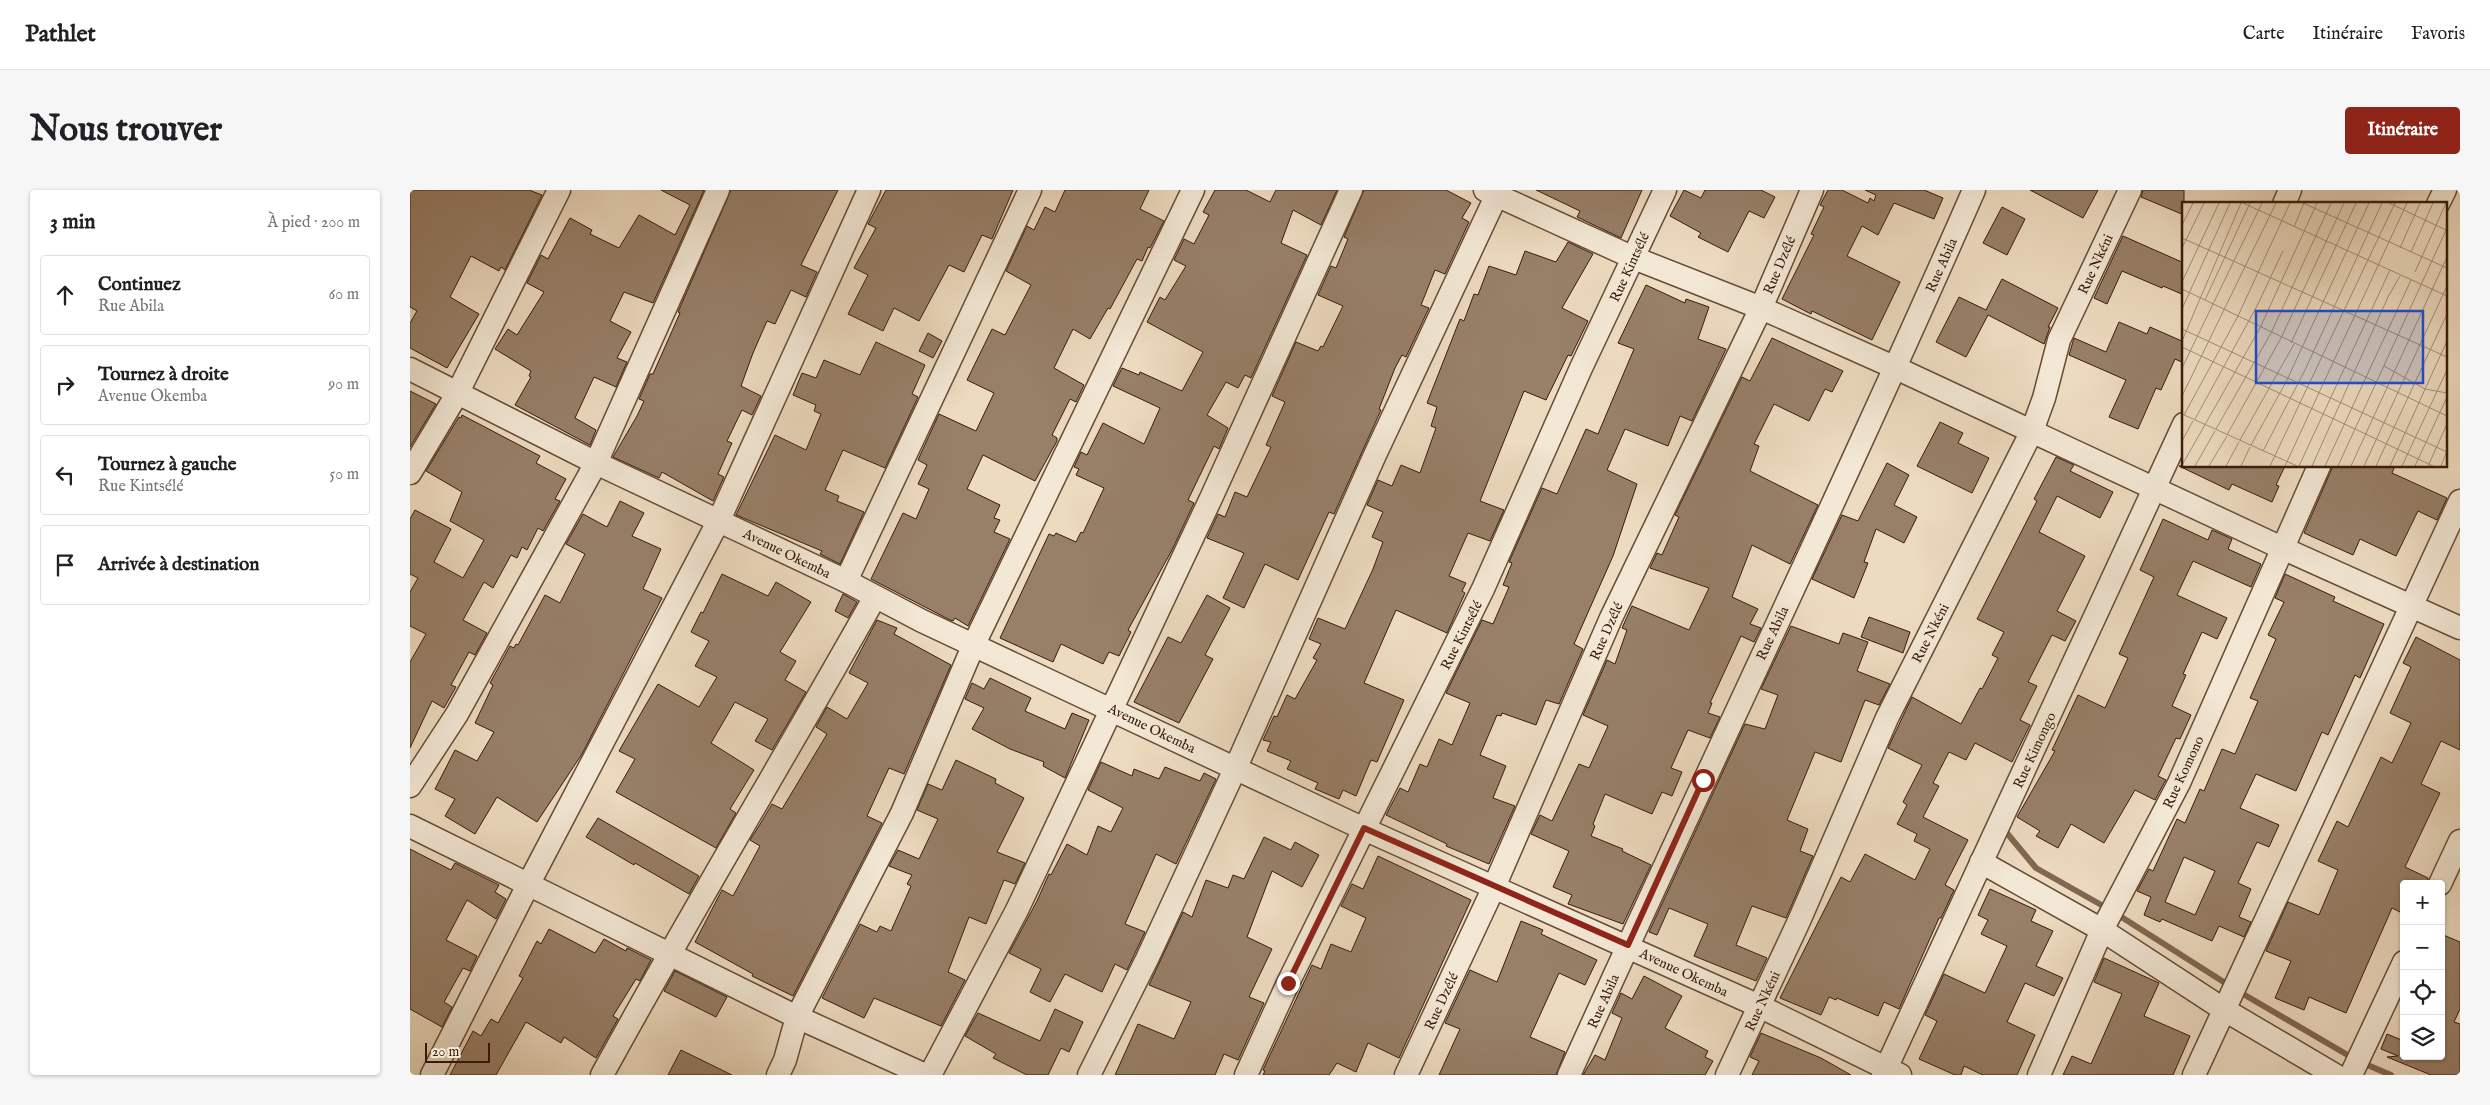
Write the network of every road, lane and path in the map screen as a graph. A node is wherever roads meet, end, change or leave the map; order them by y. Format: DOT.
graph roads {
  1 [pos="559,190"];
  2 [pos="718,190"];
  3 [pos="868,190"];
  4 [pos="1030,190"];
  5 [pos="1193,190"];
  6 [pos="1351,190"];
  7 [pos="1665,190"];
  8 [pos="1812,190"];
  9 [pos="1974,190"];
  10 [pos="2130,190"];
  11 [pos="2290,190"];
  12 [pos="2445,190"];
  13 [pos="1494,192"];
  14 [pos="2285,202"];
  15 [pos="2439,202"];
  16 [pos="1634,258"];
  17 [pos="1761,308"];
  18 [pos="1896,368"];
  19 [pos="410,369"];
  20 [pos="458,394"];
  21 [pos="2182,428"];
  22 [pos="2032,431"];
  23 [pos="596,464"];
  24 [pos="2318,468"];
  25 [pos="410,473"];
  26 [pos="2154,488"];
  27 [pos="2460,501"];
  28 [pos="719,520"];
  29 [pos="2282,548"];
  30 [pos="846,582"];
  31 [pos="875,596"];
  32 [pos="2413,606"];
  33 [pos="2460,628"];
  34 [pos="974,644"];
  35 [pos="1111,708"];
  36 [pos="1236,767"];
  37 [pos="410,786"];
  38 [pos="410,826"];
  39 [pos="1364,828"];
  40 [pos="2460,841"];
  41 [pos="1981,862"];
  42 [pos="2442,880"];
  43 [pos="529,883"];
  44 [pos="1494,887"];
  45 [pos="2102,930"];
  46 [pos="1628,945"];
  47 [pos="669,953"];
  48 [pos="2400,970"];
  49 [pos="1759,1006"];
  50 [pos="2223,1009"];
  51 [pos="797,1017"];
  52 [pos="1890,1073"];
  53 [pos="432,1075"];
  54 [pos="602,1075"];
  55 [pos="778,1075"];
  56 [pos="925,1075"];
  57 [pos="930,1075"];
  58 [pos="1089,1075"];
  59 [pos="1246,1075"];
  60 [pos="1406,1075"];
  61 [pos="1569,1075"];
  62 [pos="1727,1075"];
  63 [pos="2039,1075"];
  64 [pos="2194,1075"];
  65 [pos="2335,1075"];
  66 [pos="2351,1075"];
  1 -- 20 [label="street"];
  2 -- 23 [label="street"];
  3 -- 28 [label="street"];
  4 -- 30 [label="street"];
  5 -- 34 [label="street"];
  6 -- 35 [label="street"];
  7 -- 16 [label="street, Rue Kintsélé"];
  8 -- 17 [label="street, Rue Dzélé"];
  9 -- 18 [label="street, Rue Abila"];
  10 -- 22 [label="street, Rue Nkéni"];
  11 -- 14 [label="street"];
  12 -- 15 [label="street"];
  13 -- 16 [label="street"];
  13 -- 36 [label="street"];
  16 -- 17 [label="street"];
  16 -- 39 [label="street, Rue Kintsélé"];
  17 -- 18 [label="street"];
  17 -- 44 [label="street, Rue Dzélé"];
  18 -- 22 [label="street"];
  18 -- 46 [label="street, Rue Abila"];
  19 -- 20 [label="street, Avenue Okemba"];
  20 -- 23 [label="street, Avenue Okemba"];
  20 -- 25 [label="street"];
  21 -- 26 [label="street, Rue Kimongo"];
  22 -- 26 [label="street"];
  22 -- 49 [label="street, Rue Nkéni"];
  23 -- 28 [label="street, Avenue Okemba"];
  23 -- 37 [label="street"];
  24 -- 29 [label="street, Rue Komono"];
  26 -- 29 [label="street"];
  26 -- 41 [label="street, Rue Kimongo"];
  27 -- 32 [label="street"];
  28 -- 30 [label="street, Avenue Okemba"];
  28 -- 43 [label="street"];
  29 -- 32 [label="street"];
  29 -- 45 [label="street, Rue Komono"];
  30 -- 31 [label="street, Avenue Okemba"];
  31 -- 34 [label="street, Avenue Okemba"];
  31 -- 47 [label="street"];
  32 -- 33 [label="street"];
  32 -- 50 [label="street"];
  34 -- 35 [label="street, Avenue Okemba"];
  34 -- 51 [label="street"];
  35 -- 36 [label="street, Avenue Okemba"];
  35 -- 57 [label="street"];
  36 -- 39 [label="street, Avenue Okemba"];
  36 -- 58 [label="street"];
  38 -- 43 [label="street"];
  39 -- 44 [label="street, Avenue Okemba"];
  39 -- 59 [label="street, Rue Kintsélé"];
  40 -- 42 [label="street"];
  41 -- 45 [label="street"];
  41 -- 52 [label="street, Rue Kimongo"];
  43 -- 47 [label="street"];
  43 -- 53 [label="street"];
  44 -- 46 [label="street, Avenue Okemba"];
  44 -- 60 [label="street, Rue Dzélé"];
  45 -- 50 [label="street"];
  45 -- 63 [label="street, Rue Komono"];
  46 -- 49 [label="street, Avenue Okemba"];
  46 -- 61 [label="street, Rue Abila"];
  47 -- 51 [label="street"];
  47 -- 54 [label="street"];
  48 -- 66 [label="street"];
  49 -- 52 [label="street, Avenue Okemba"];
  49 -- 62 [label="street, Rue Nkéni"];
  50 -- 64 [label="street"];
  50 -- 65 [label="street"];
  51 -- 55 [label="street"];
  51 -- 56 [label="street"];
}
